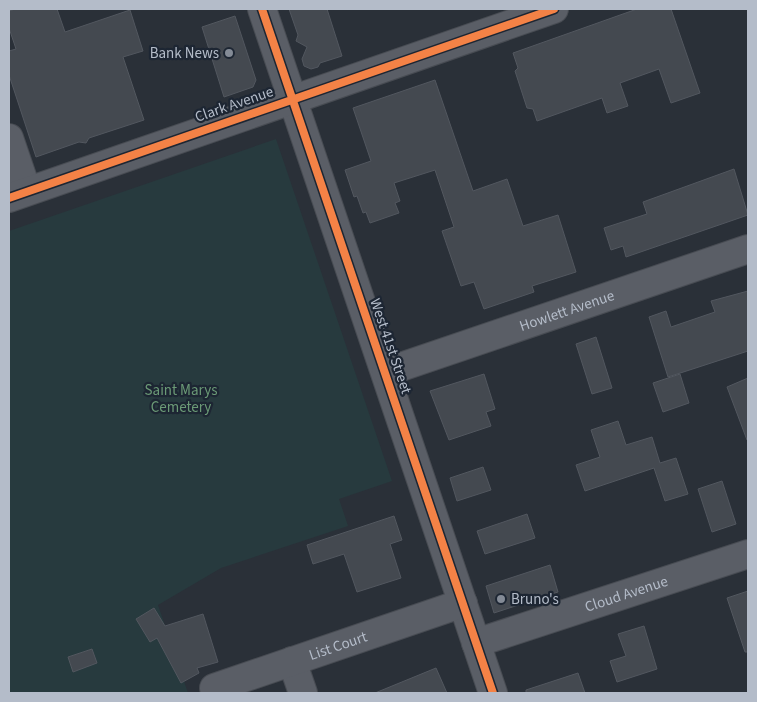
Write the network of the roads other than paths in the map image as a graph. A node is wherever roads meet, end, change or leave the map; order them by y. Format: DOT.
graph roads {
  1 [pos="262,9"];
  2 [pos="554,9"];
  3 [pos="292,98"];
  4 [pos="9,138"];
  5 [pos="18,194"];
  6 [pos="748,249"];
  7 [pos="386,372"];
  8 [pos="748,554"];
  9 [pos="463,604"];
  10 [pos="476,643"];
  11 [pos="292,661"];
  12 [pos="214,688"];
  13 [pos="303,693"];
  14 [pos="493,693"];
  1 -- 3 [label="street, West 41st Street"];
  2 -- 3 [label="street, Clark Avenue"];
  3 -- 5 [label="street, Clark Avenue"];
  3 -- 7 [label="street, West 41st Street"];
  4 -- 5 [label="street"];
  6 -- 7 [label="street, Howlett Avenue"];
  7 -- 9 [label="street, West 41st Street"];
  8 -- 10 [label="street, Cloud Avenue"];
  9 -- 10 [label="street, West 41st Street"];
  9 -- 11 [label="street, List Court"];
  10 -- 14 [label="street, West 41st Street"];
  11 -- 12 [label="street, List Court"];
  11 -- 13 [label="street"];
}
